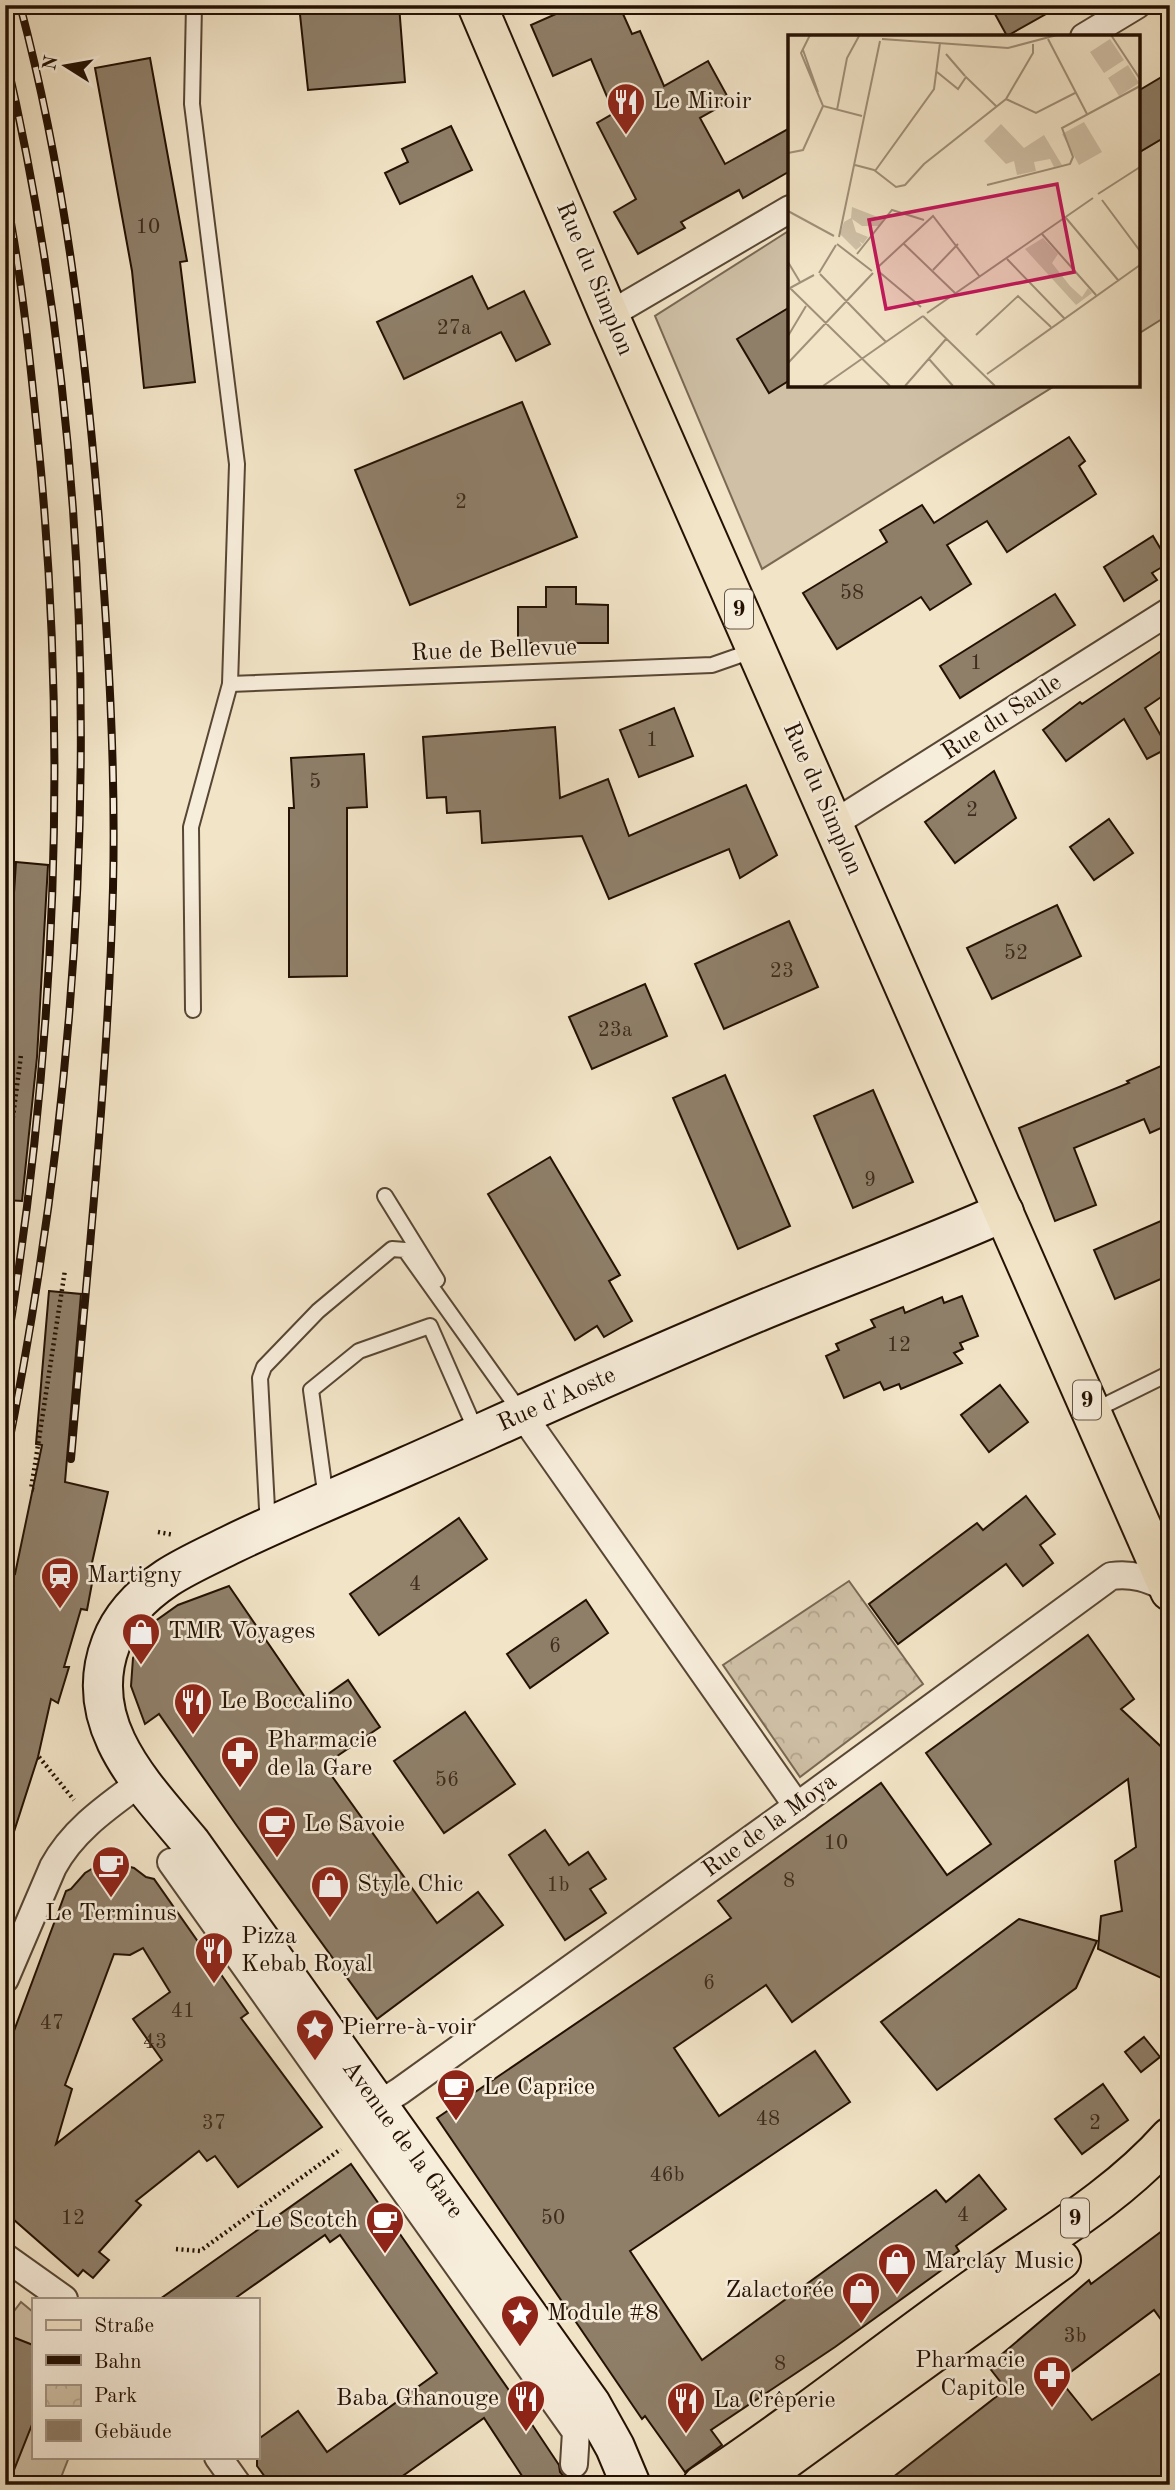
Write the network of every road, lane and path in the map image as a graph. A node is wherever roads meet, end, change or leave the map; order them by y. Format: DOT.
graph roads {
  1 [pos="194,5"];
  2 [pos="477,5"];
  3 [pos="1137,5"];
  4 [pos="1087,35"];
  5 [pos="788,210"];
  6 [pos="609,315"];
  7 [pos="1170,611"];
  8 [pos="756,649"];
  9 [pos="230,684"];
  10 [pos="833,824"];
  11 [pos="193,1010"];
  12 [pos="21,1055"];
  13 [pos="5,1178"];
  14 [pos="385,1196"];
  15 [pos="1004,1212"];
  16 [pos="65,1270"];
  17 [pos="1170,1373"];
  18 [pos="1092,1412"];
  19 [pos="522,1414"];
  20 [pos="478,1434"];
  21 [pos="33,1490"];
  22 [pos="327,1502"];
  23 [pos="268,1527"];
  24 [pos="12,1587"];
  25 [pos="1169,1590"];
  26 [pos="5,1608"];
  27 [pos="126,1616"];
  28 [pos="38,1757"];
  29 [pos="141,1782"];
  30 [pos="79,1805"];
  31 [pos="797,1807"];
  32 [pos="171,1861"];
  33 [pos="5,1979"];
  34 [pos="376,2106"];
  35 [pos="1170,2137"];
  36 [pos="348,2145"];
  37 [pos="1170,2170"];
  38 [pos="176,2249"];
  39 [pos="5,2257"];
  40 [pos="63,2298"];
  41 [pos="219,2458"];
  42 [pos="574,2464"];
  43 [pos="238,2485"];
  44 [pos="631,2485"];
  45 [pos="702,2485"];
  46 [pos="751,2485"];
  1 -- 9 [label="lane"];
  2 -- 6 [label="main road, Rue du Simplon / 9"];
  3 -- 4 [label="street"];
  5 -- 6 [label="street"];
  6 -- 8 [label="main road, Rue du Simplon / 9"];
  7 -- 10 [label="street, Rue du Saule"];
  8 -- 9 [label="lane, Rue de Bellevue"];
  8 -- 10 [label="main road, Rue du Simplon / 9"];
  9 -- 11 [label="lane"];
  10 -- 15 [label="main road, Rue du Simplon / 9"];
  12 -- 13 [label="path"];
  14 -- 19 [label="lane"];
  15 -- 18 [label="main road, Rue du Simplon / 9"];
  15 -- 19 [label="street, Rue d'Aoste"];
  16 -- 21 [label="path"];
  17 -- 18 [label="lane"];
  18 -- 25 [label="main road, Rue du Simplon / 9"];
  19 -- 20 [label="street, Rue d'Aoste"];
  19 -- 23 [label="lane"];
  19 -- 23 [label="lane"];
  19 -- 31 [label="street"];
  20 -- 22 [label="street, Rue d'Aoste"];
  20 -- 22 [label="lane"];
  22 -- 23 [label="street, Rue d'Aoste"];
  23 -- 27 [label="street, Rue d'Aoste"];
  24 -- 26 [label="path"];
  25 -- 31 [label="street, Rue de la Moya"];
  27 -- 29 [label="street, Avenue de la Gare"];
  28 -- 30 [label="path"];
  29 -- 33 [label="street"];
  29 -- 34 [label="street, Avenue de la Gare"];
  31 -- 34 [label="street, Rue de la Moya"];
  32 -- 42 [label="street"];
  34 -- 44 [label="street, Avenue de la Gare"];
  35 -- 45 [label="main road, 9"];
  36 -- 38 [label="path"];
  37 -- 46 [label="main road, 9"];
  39 -- 40 [label="street"];
  41 -- 43 [label="street"];
}
